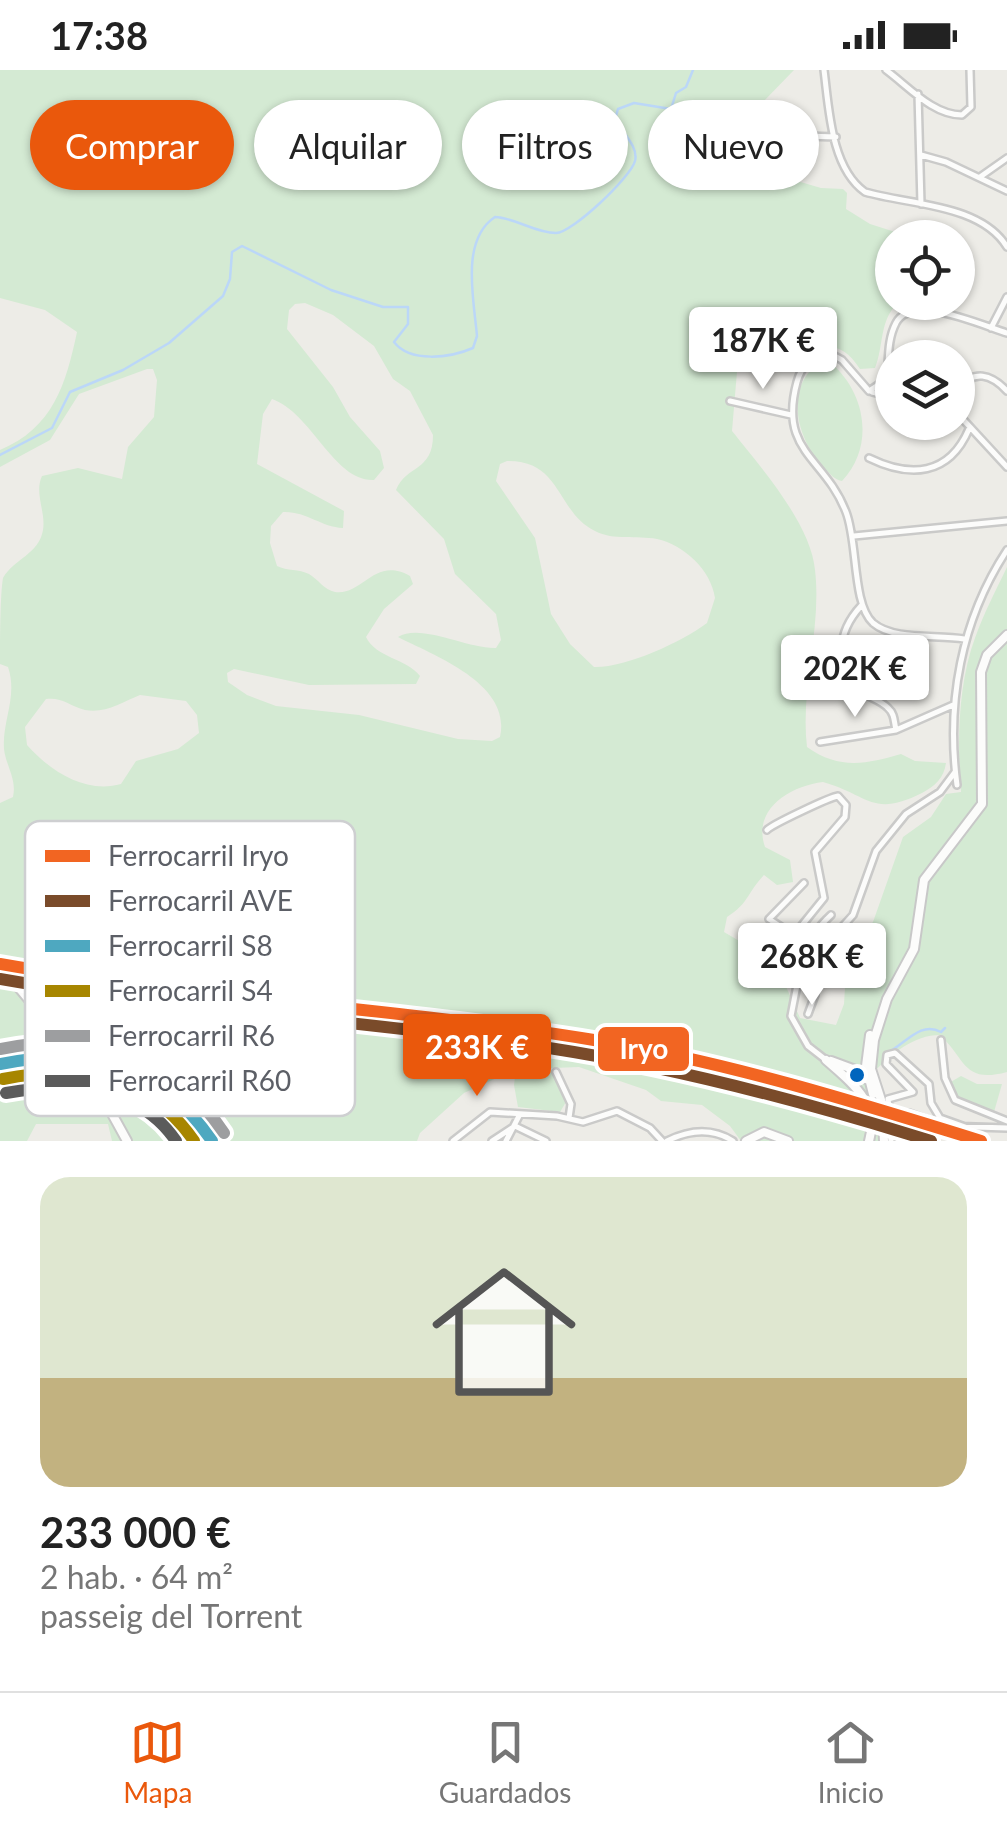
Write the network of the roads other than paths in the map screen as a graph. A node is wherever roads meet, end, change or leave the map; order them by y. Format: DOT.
graph roads {
  1 [pos="824,70"];
  2 [pos="886,70"];
  3 [pos="970,70"];
  4 [pos="918,94"];
  5 [pos="819,136"];
  6 [pos="836,137"];
  7 [pos="921,155"];
  8 [pos="1007,158"];
  9 [pos="980,178"];
  10 [pos="1007,191"];
  11 [pos="921,204"];
  12 [pos="1007,247"];
  13 [pos="1007,297"];
  14 [pos="991,328"];
  15 [pos="1007,333"];
  16 [pos="975,376"];
  17 [pos="1007,391"];
  18 [pos="869,392"];
  19 [pos="875,393"];
  20 [pos="730,401"];
  21 [pos="790,415"];
  22 [pos="975,437"];
  23 [pos="964,440"];
  24 [pos="868,458"];
  25 [pos="1007,467"];
  26 [pos="1007,520"];
  27 [pos="854,536"];
  28 [pos="1007,550"];
  29 [pos="861,606"];
  30 [pos="1007,634"];
  31 [pos="964,639"];
  32 [pos="953,704"];
  33 [pos="896,730"];
  34 [pos="820,742"];
  35 [pos="955,772"];
  36 [pos="957,785"];
  37 [pos="767,830"];
  38 [pos="804,883"];
  39 [pos="831,915"];
  40 [pos="792,934"];
  41 [pos="790,967"];
  42 [pos="816,968"];
  43 [pos="3,970"];
  44 [pos="815,994"];
  45 [pos="25,996"];
  46 [pos="808,1014"];
  47 [pos="941,1040"];
  48 [pos="869,1050"];
  49 [pos="826,1060"];
  50 [pos="860,1066"];
  51 [pos="843,1070"];
  52 [pos="556,1072"];
  53 [pos="871,1080"];
  54 [pos="520,1114"];
  55 [pos="886,1114"];
  56 [pos="113,1116"];
  57 [pos="569,1118"];
  58 [pos="1007,1125"];
  59 [pos="515,1126"];
  60 [pos="968,1128"];
  61 [pos="128,1141"];
  62 [pos="453,1141"];
  63 [pos="492,1141"];
  64 [pos="506,1141"];
  65 [pos="546,1141"];
  66 [pos="664,1141"];
  67 [pos="733,1141"];
  68 [pos="746,1141"];
  69 [pos="788,1141"];
  70 [pos="869,1141"];
  71 [pos="885,1141"];
  1 -- 6 [label="street"];
  2 -- 4 [label="street"];
  3 -- 4 [label="street"];
  4 -- 7 [label="street"];
  5 -- 6 [label="street"];
  6 -- 11 [label="street"];
  7 -- 9 [label="street"];
  7 -- 11 [label="street"];
  8 -- 9 [label="street"];
  9 -- 10 [label="street"];
  11 -- 12 [label="street"];
  13 -- 14 [label="street"];
  14 -- 15 [label="street"];
  14 -- 18 [label="street"];
  16 -- 17 [label="street"];
  18 -- 19 [label="street"];
  18 -- 21 [label="street"];
  20 -- 21 [label="street"];
  21 -- 27 [label="street"];
  22 -- 25 [label="street"];
  23 -- 24 [label="street"];
  26 -- 27 [label="street"];
  27 -- 29 [label="street"];
  28 -- 31 [label="street"];
  29 -- 31 [label="street"];
  29 -- 33 [label="street"];
  30 -- 48 [label="main road"];
  31 -- 32 [label="street"];
  32 -- 33 [label="street"];
  32 -- 35 [label="street"];
  33 -- 34 [label="street"];
  35 -- 36 [label="street"];
  35 -- 42 [label="street"];
  37 -- 40 [label="street"];
  38 -- 40 [label="street"];
  39 -- 42 [label="street"];
  40 -- 41 [label="street"];
  41 -- 44 [label="street"];
  41 -- 49 [label="street"];
  42 -- 44 [label="street"];
  43 -- 45 [label="main road"];
  44 -- 46 [label="street"];
  47 -- 58 [label="street"];
  48 -- 50 [label="main road"];
  48 -- 53 [label="main road"];
  49 -- 51 [label="main road"];
  50 -- 51 [label="main road"];
  50 -- 53 [label="main road"];
  51 -- 70 [label="main road"];
  52 -- 57 [label="street"];
  53 -- 55 [label="main road"];
  54 -- 57 [label="street"];
  54 -- 59 [label="street"];
  54 -- 62 [label="street"];
  55 -- 60 [label="street"];
  55 -- 60 [label="street"];
  55 -- 71 [label="street"];
  55 -- 71 [label="main road"];
  56 -- 61 [label="main road"];
  57 -- 66 [label="street"];
  58 -- 60 [label="street"];
  59 -- 63 [label="street"];
  59 -- 64 [label="street"];
  59 -- 65 [label="street"];
  66 -- 67 [label="street"];
  68 -- 69 [label="main road"];
}
